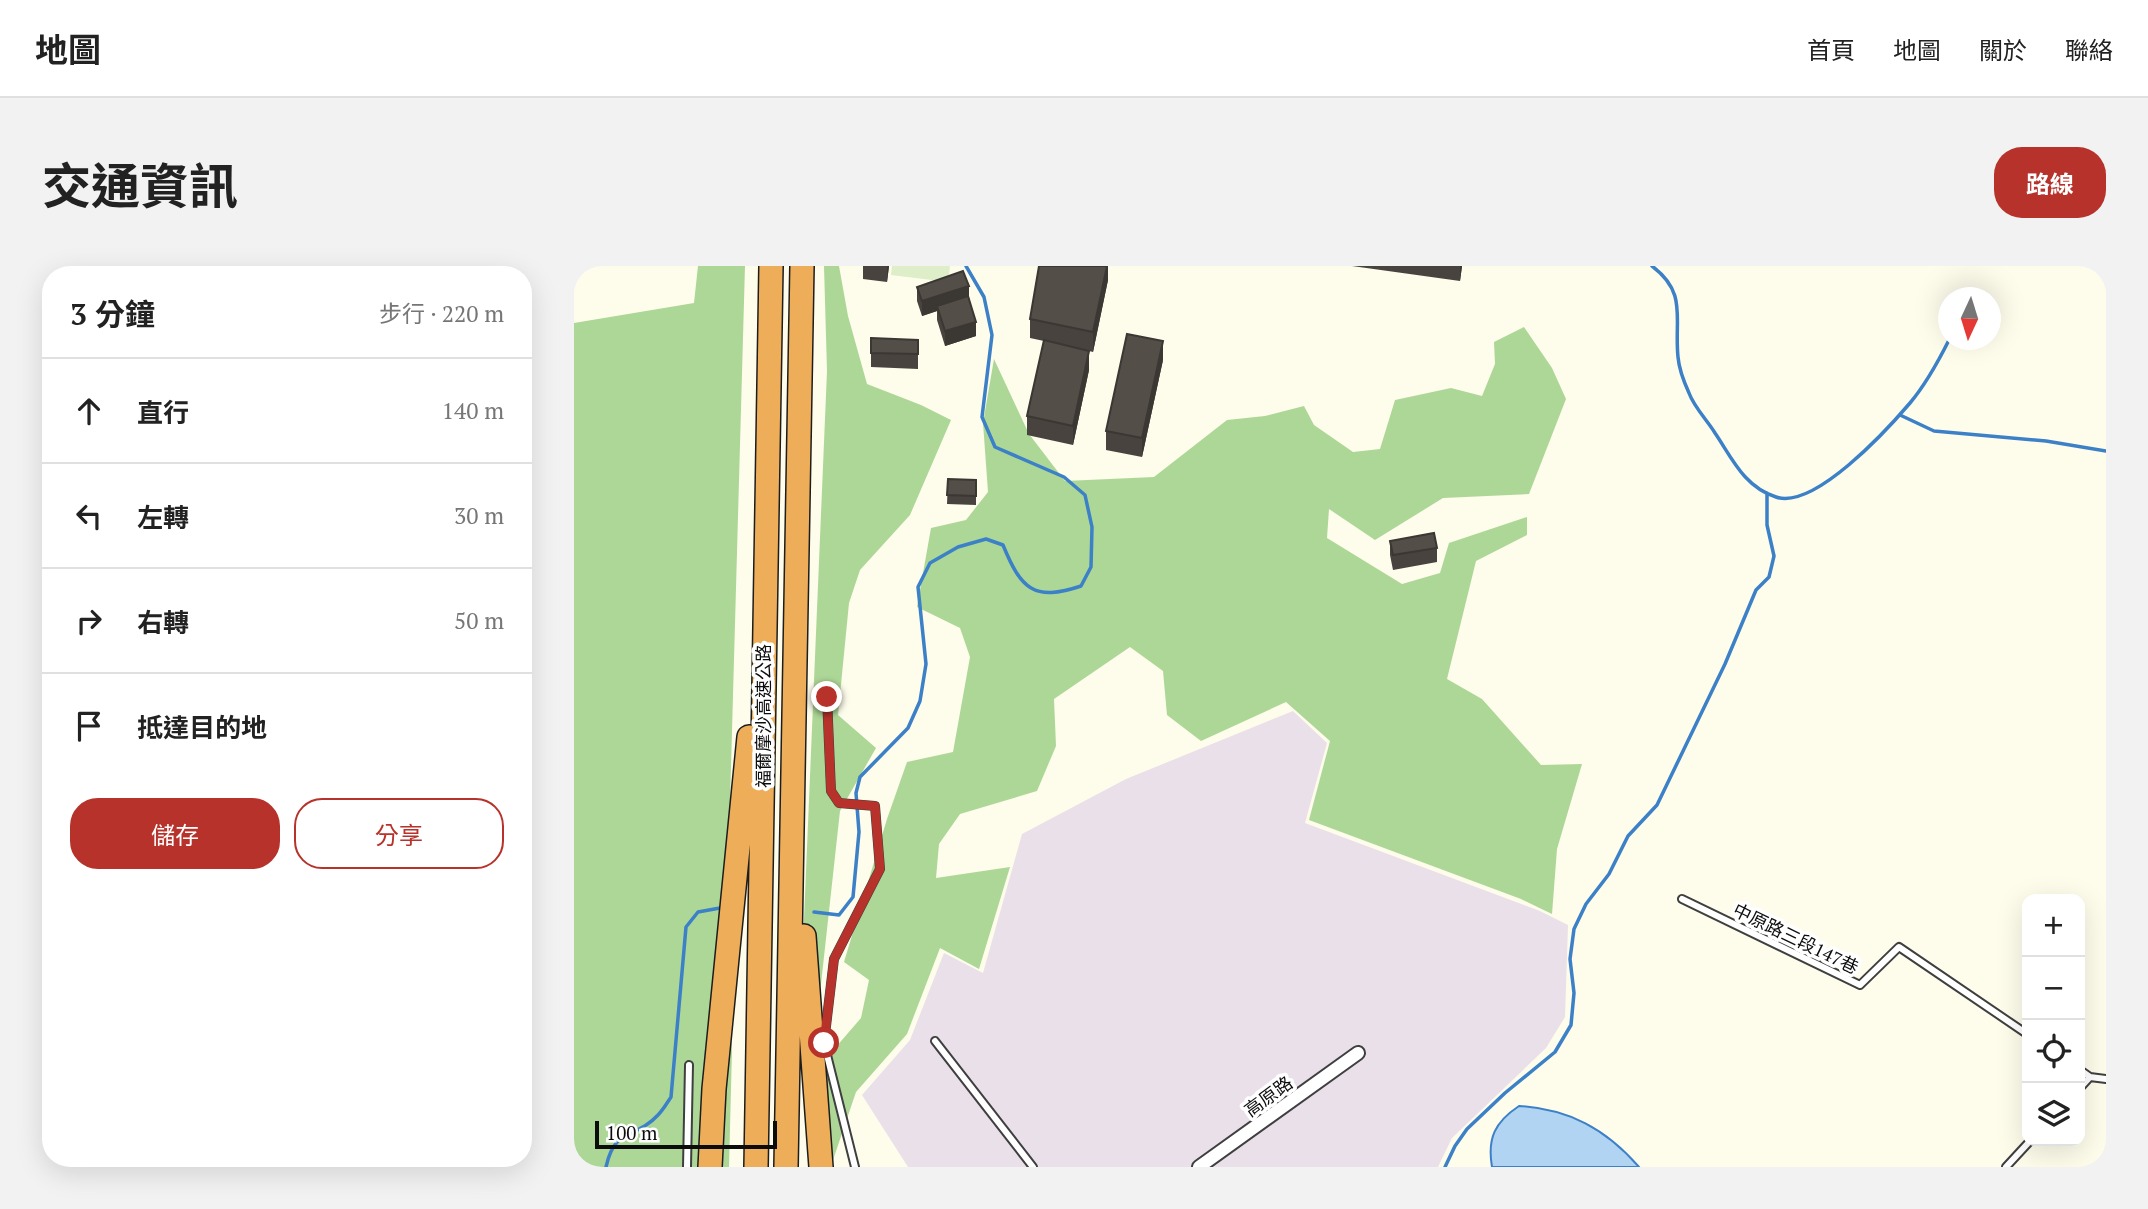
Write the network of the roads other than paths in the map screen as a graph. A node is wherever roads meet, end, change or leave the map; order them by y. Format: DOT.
graph roads {
  1 [pos="771,266"];
  2 [pos="802,266"];
  3 [pos="764,581"];
  4 [pos="827,697"];
  5 [pos="794,793"];
  6 [pos="1682,899"];
  7 [pos="2022,1031"];
  8 [pos="935,1041"];
  9 [pos="1358,1053"];
  10 [pos="689,1065"];
  11 [pos="2085,1074"];
  12 [pos="2090,1077"];
  13 [pos="2106,1079"];
  14 [pos="2085,1083"];
  15 [pos="2025,1146"];
  16 [pos="687,1167"];
  17 [pos="710,1167"];
  18 [pos="756,1167"];
  19 [pos="786,1167"];
  20 [pos="821,1167"];
  21 [pos="855,1167"];
  22 [pos="1033,1167"];
  23 [pos="1199,1167"];
  24 [pos="2006,1167"];
  1 -- 3 [label="highway, 福爾摩沙高速公路"];
  2 -- 5 [label="highway, 福爾摩沙高速公路"];
  3 -- 17 [label="highway"];
  3 -- 18 [label="highway, 福爾摩沙高速公路"];
  4 -- 21 [label="lane"];
  5 -- 19 [label="highway, 福爾摩沙高速公路"];
  5 -- 20 [label="highway"];
  6 -- 7 [label="lane, 中原路三段147巷"];
  8 -- 22 [label="lane"];
  9 -- 23 [label="street, 高原路"];
  10 -- 16 [label="lane"];
  11 -- 12 [label="lane"];
  12 -- 13 [label="lane"];
  12 -- 14 [label="lane"];
  15 -- 24 [label="lane"];
}
